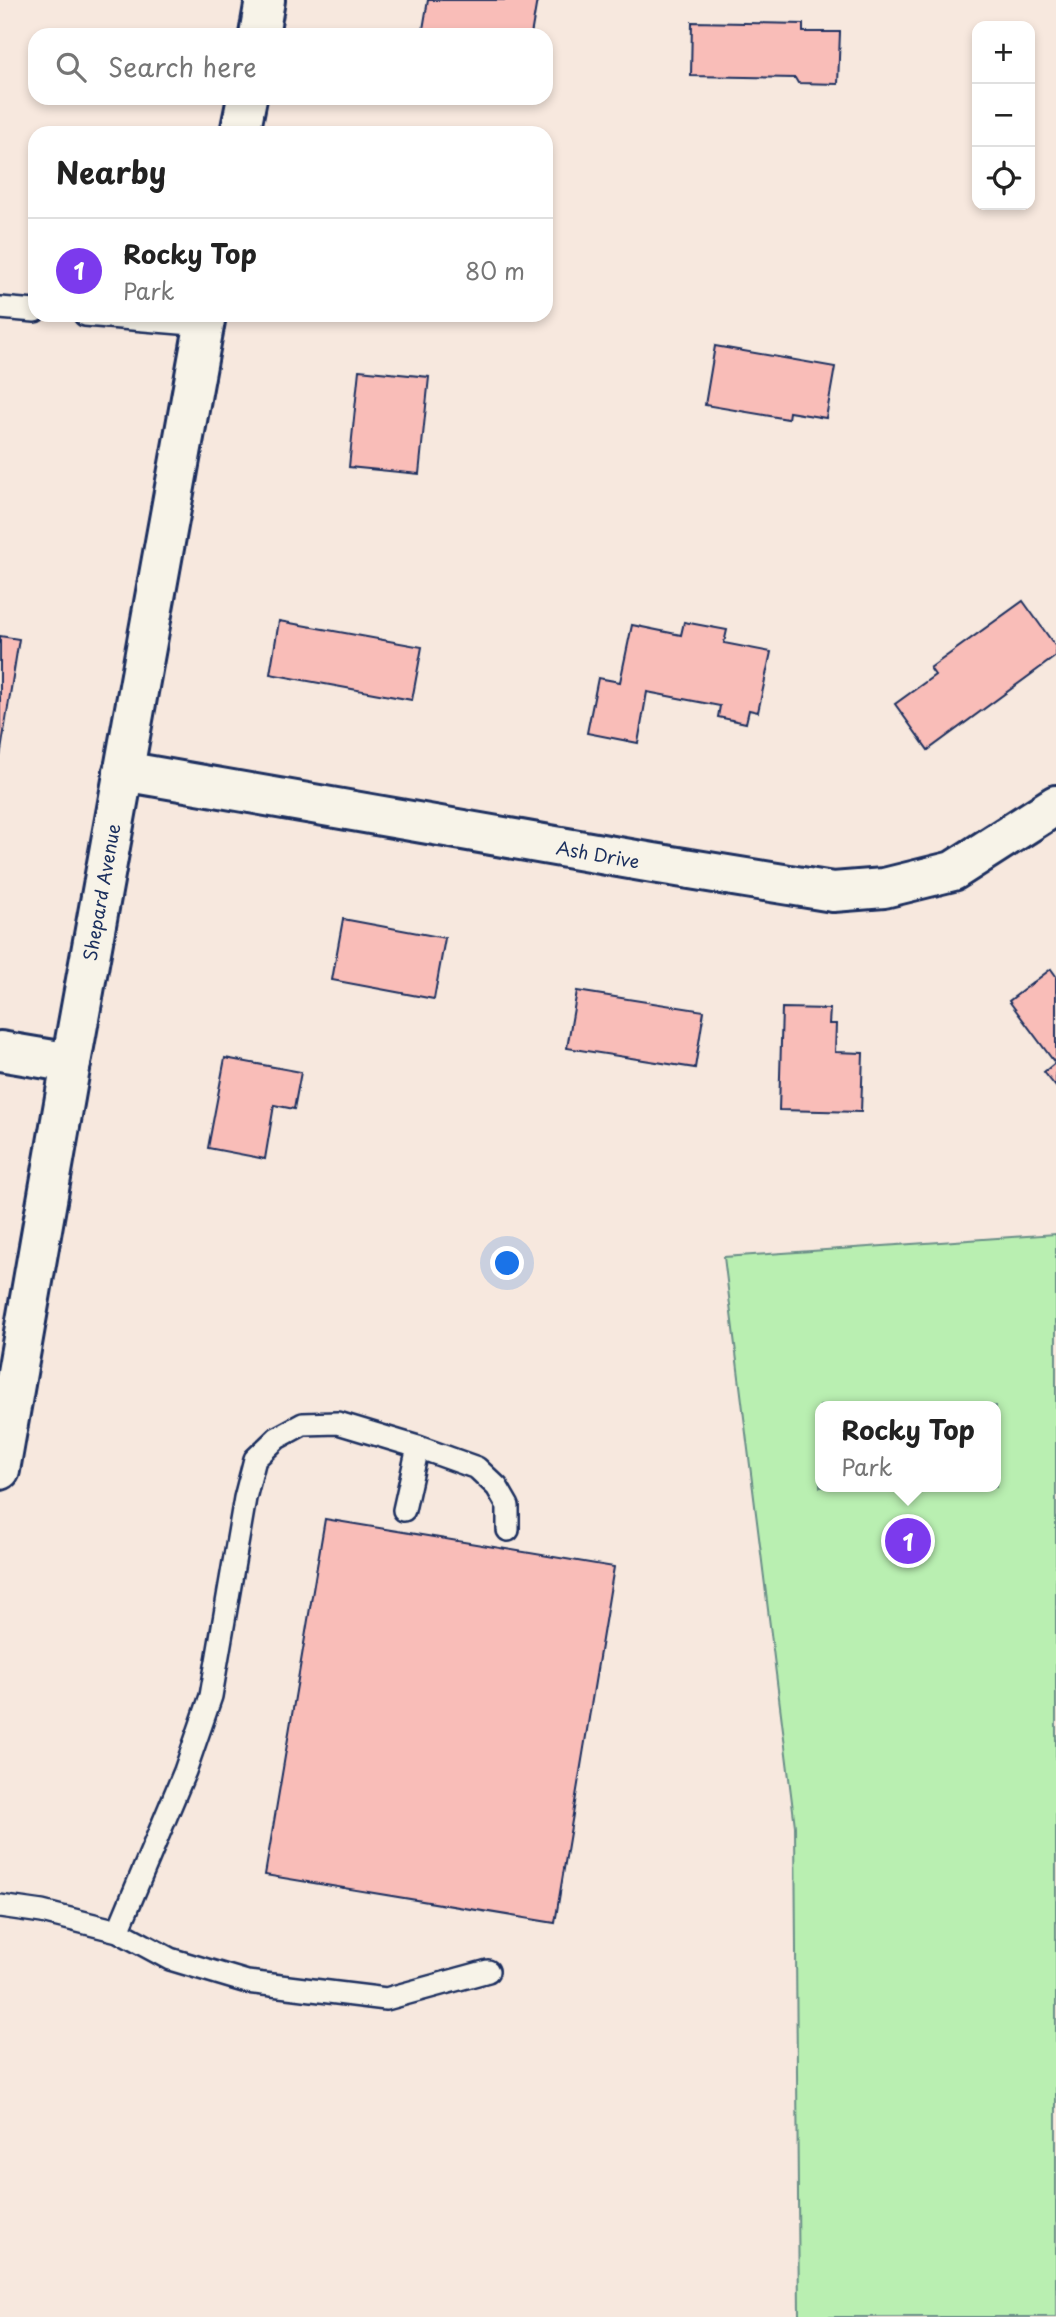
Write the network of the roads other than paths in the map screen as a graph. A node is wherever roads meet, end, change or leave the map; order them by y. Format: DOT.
graph roads {
  1 [pos="265,0"];
  2 [pos="260,28"];
  3 [pos="246,105"];
  4 [pos="241,126"];
  5 [pos="0,307"];
  6 [pos="28,310"];
  7 [pos="205,322"];
  8 [pos="123,771"];
  9 [pos="1056,806"];
  10 [pos="0,1051"];
  11 [pos="71,1063"];
  12 [pos="418,1447"];
  13 [pos="0,1470"];
  14 [pos="404,1510"];
  15 [pos="508,1530"];
  16 [pos="0,1906"];
  17 [pos="118,1931"];
  18 [pos="488,1971"];
  1 -- 2 [label="main road"];
  3 -- 4 [label="main road"];
  5 -- 6 [label="lane"];
  7 -- 8 [label="main road, Shepard Avenue"];
  8 -- 9 [label="main road, Ash Drive"];
  8 -- 11 [label="main road, Shepard Avenue"];
  10 -- 11 [label="main road"];
  11 -- 13 [label="main road, Shepard Avenue"];
  12 -- 14 [label="lane"];
  12 -- 15 [label="lane"];
  12 -- 17 [label="lane"];
  16 -- 17 [label="lane"];
  17 -- 18 [label="lane"];
}
